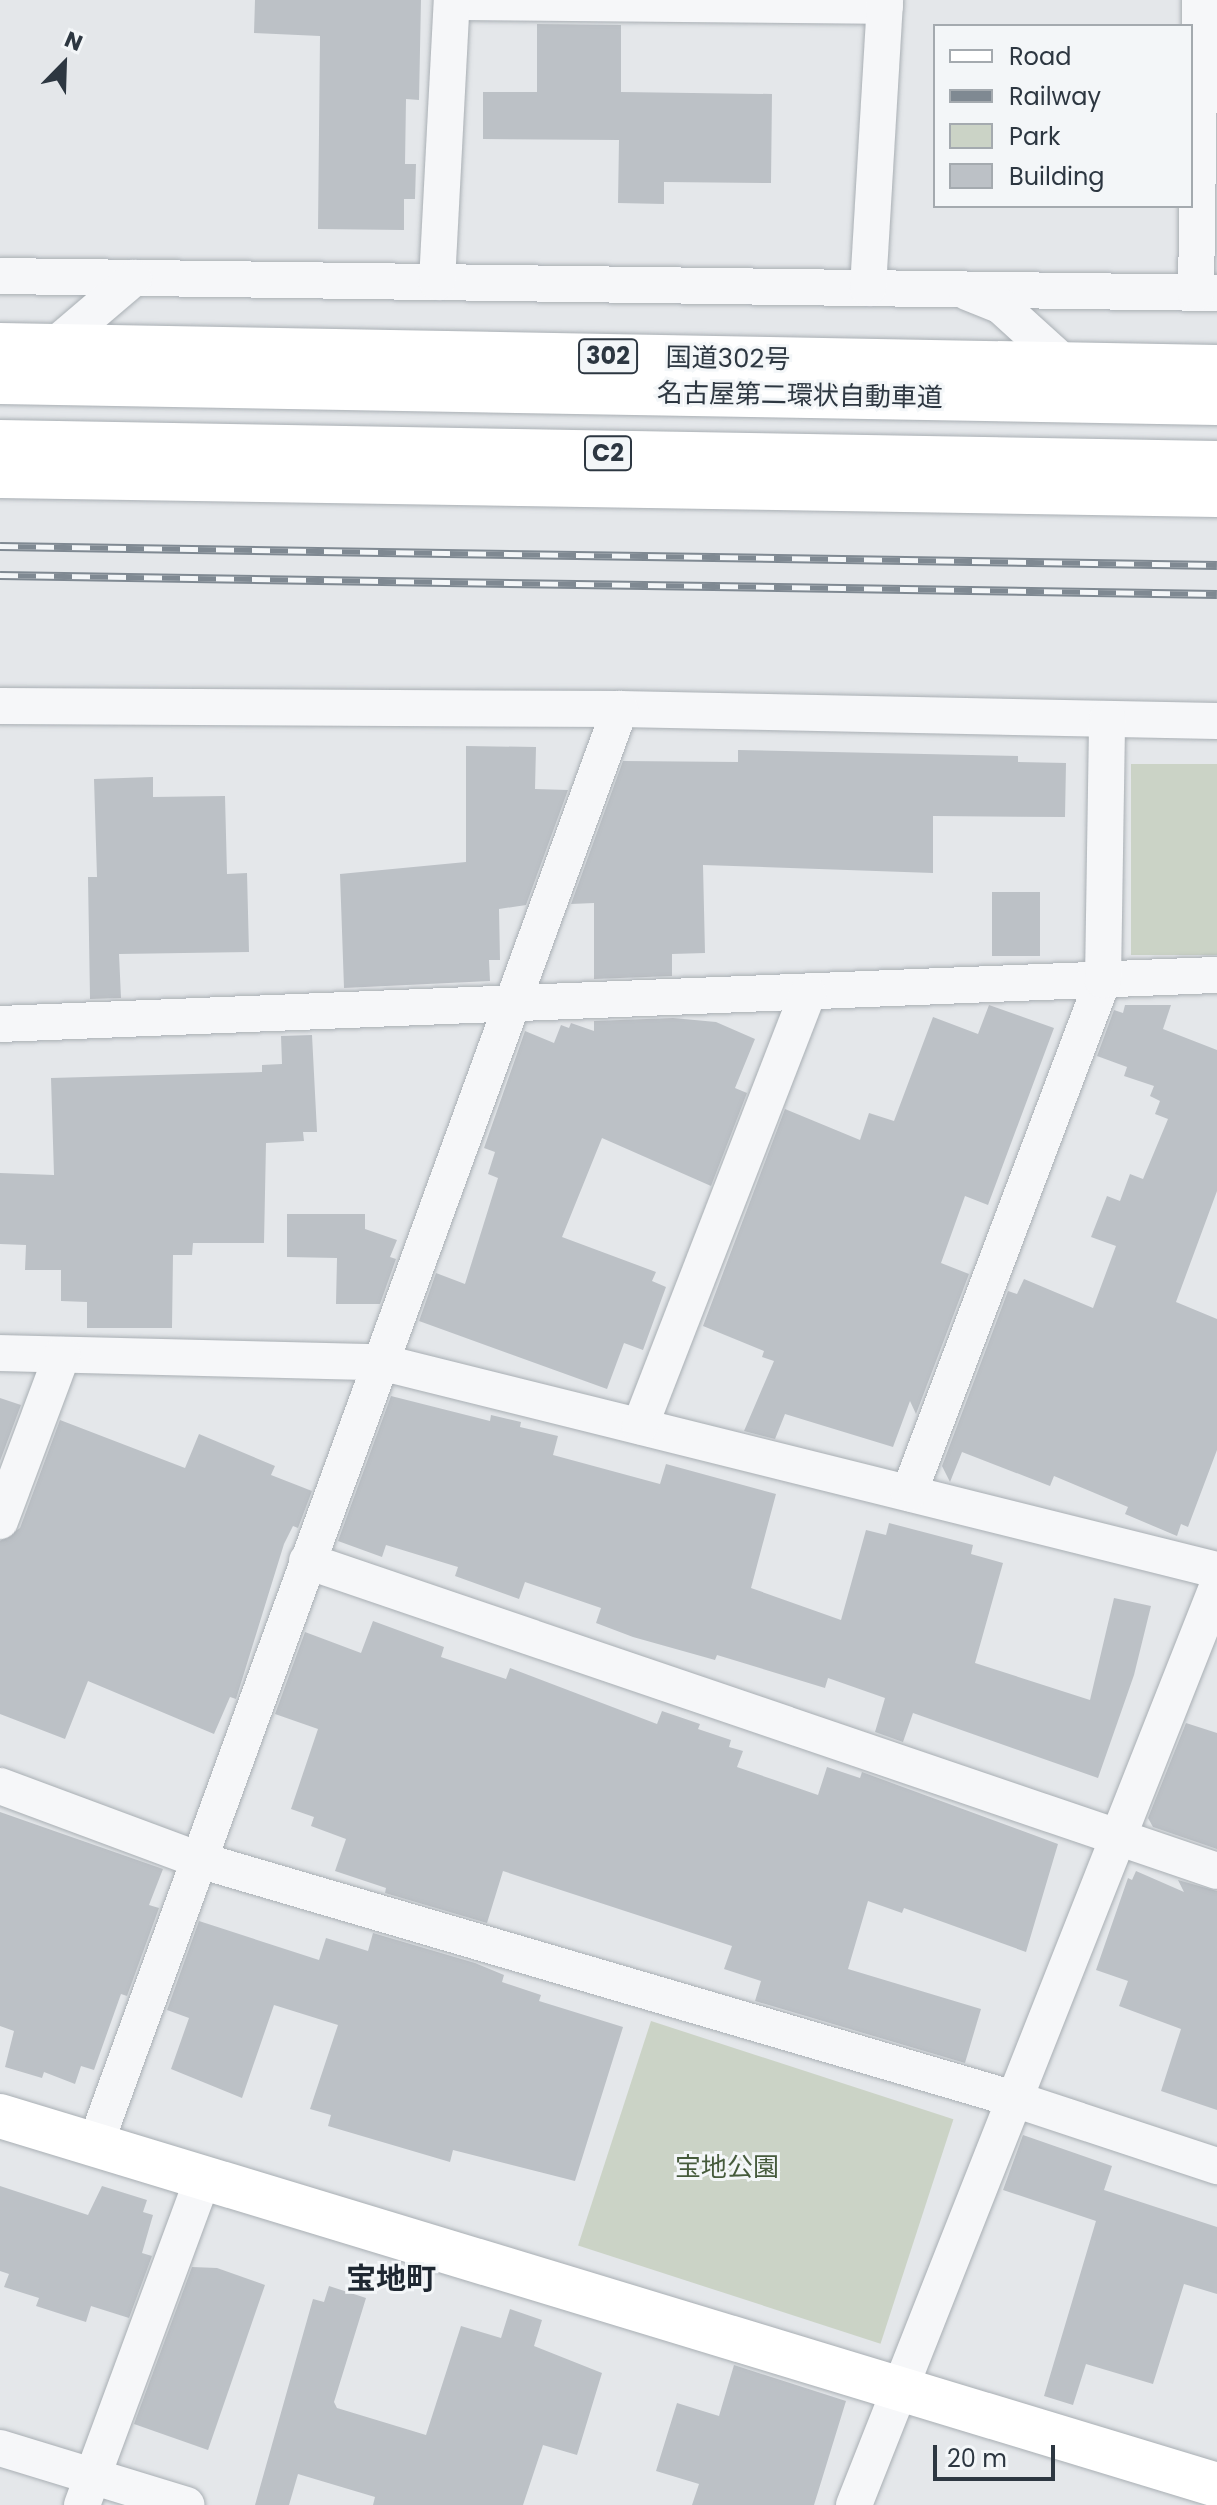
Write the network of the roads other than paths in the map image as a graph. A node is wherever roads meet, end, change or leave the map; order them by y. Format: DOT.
graph roads {
  1 [pos="1200,0"];
  2 [pos="452,1"];
  3 [pos="885,3"];
  4 [pos="0,276"];
  5 [pos="134,278"];
  6 [pos="437,282"];
  7 [pos="868,288"];
  8 [pos="954,289"];
  9 [pos="1206,293"];
  10 [pos="0,345"];
  11 [pos="54,346"];
  12 [pos="1066,365"];
  13 [pos="1217,367"];
  14 [pos="0,382"];
  15 [pos="1217,403"];
  16 [pos="0,442"];
  17 [pos="1217,463"];
  18 [pos="0,476"];
  19 [pos="339,482"];
  20 [pos="1217,495"];
  21 [pos="1217,524"];
  22 [pos="0,706"];
  23 [pos="620,709"];
  24 [pos="1107,719"];
  25 [pos="1217,721"];
  26 [pos="1217,975"];
  27 [pos="1103,980"];
  28 [pos="808,993"];
  29 [pos="511,1006"];
  30 [pos="0,1024"];
  31 [pos="0,1353"];
  32 [pos="62,1355"];
  33 [pos="380,1362"];
  34 [pos="640,1426"];
  35 [pos="909,1493"];
  36 [pos="0,1521"];
  37 [pos="307,1561"];
  38 [pos="1217,1570"];
  39 [pos="1217,1587"];
  40 [pos="0,1786"];
  41 [pos="1118,1837"];
  42 [pos="199,1860"];
  43 [pos="1217,1871"];
  44 [pos="1014,2099"];
  45 [pos="0,2116"];
  46 [pos="95,2145"];
  47 [pos="1217,2166"];
  48 [pos="203,2178"];
  49 [pos="899,2389"];
  50 [pos="0,2448"];
  51 [pos="1217,2485"];
  52 [pos="87,2491"];
  53 [pos="186,2505"];
  54 [pos="854,2505"];
  1 -- 9 [label="street"];
  2 -- 3 [label="street"];
  2 -- 6 [label="street"];
  3 -- 7 [label="street"];
  4 -- 5 [label="street"];
  5 -- 6 [label="street"];
  5 -- 11 [label="street"];
  6 -- 7 [label="street"];
  7 -- 8 [label="street"];
  8 -- 9 [label="street"];
  8 -- 12 [label="street"];
  10 -- 11 [label="main road, 国道302号 / 302"];
  11 -- 12 [label="main road, 国道302号 / 302"];
  12 -- 13 [label="main road, 国道302号 / 302"];
  14 -- 15 [label="main road, 名古屋第二環状自動車道"];
  16 -- 17 [label="main road, C2"];
  18 -- 19 [label="main road"];
  19 -- 20 [label="main road"];
  19 -- 21 [label="main road"];
  22 -- 23 [label="street"];
  23 -- 24 [label="street"];
  23 -- 29 [label="street"];
  24 -- 25 [label="street"];
  24 -- 27 [label="street"];
  26 -- 27 [label="street"];
  27 -- 28 [label="street"];
  27 -- 35 [label="street"];
  28 -- 29 [label="street"];
  28 -- 34 [label="street"];
  29 -- 30 [label="street"];
  29 -- 33 [label="street"];
  31 -- 32 [label="street"];
  32 -- 33 [label="street"];
  32 -- 36 [label="street"];
  33 -- 34 [label="street"];
  33 -- 37 [label="street"];
  34 -- 35 [label="street"];
  35 -- 38 [label="street"];
  37 -- 41 [label="street"];
  37 -- 42 [label="street"];
  39 -- 41 [label="street"];
  40 -- 42 [label="street"];
  41 -- 43 [label="street"];
  41 -- 44 [label="street"];
  42 -- 44 [label="street"];
  42 -- 46 [label="street"];
  44 -- 47 [label="street"];
  44 -- 49 [label="street"];
  45 -- 46 [label="main road"];
  46 -- 48 [label="main road"];
  48 -- 49 [label="main road"];
  48 -- 52 [label="street"];
  49 -- 51 [label="main road"];
  49 -- 54 [label="street"];
  50 -- 52 [label="street"];
  52 -- 53 [label="street"];
}
